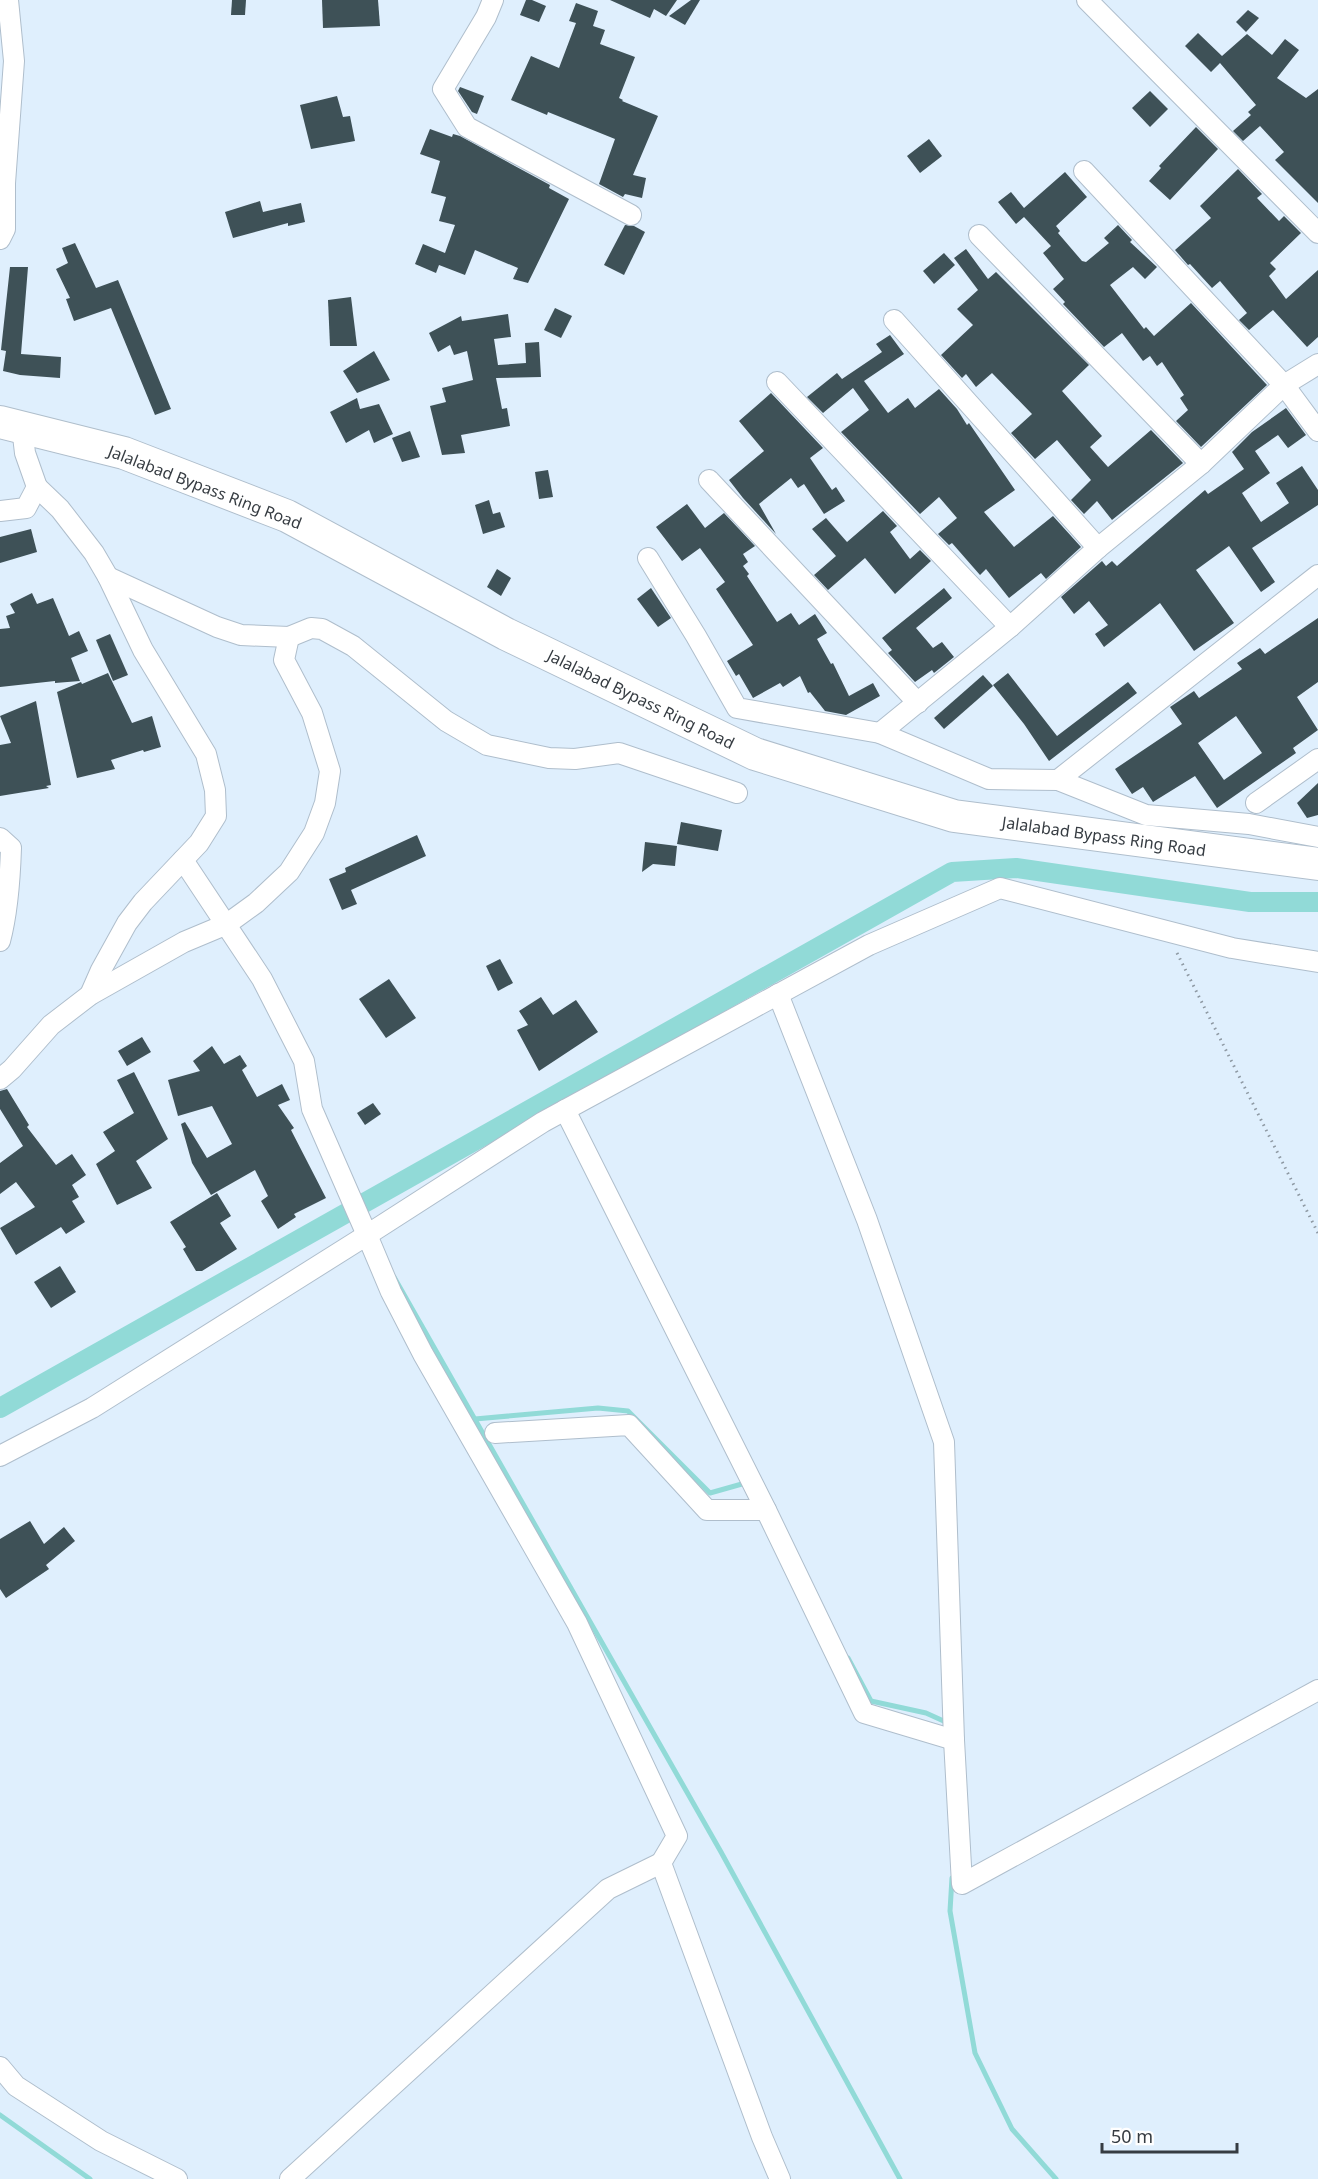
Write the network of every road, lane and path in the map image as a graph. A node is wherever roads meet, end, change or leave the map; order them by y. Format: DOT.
graph roads {
  1 [pos="8,0"];
  2 [pos="493,0"];
  3 [pos="1087,0"];
  4 [pos="1084,171"];
  5 [pos="632,215"];
  6 [pos="1318,233"];
  7 [pos="979,235"];
  8 [pos="0,239"];
  9 [pos="894,320"];
  10 [pos="1318,364"];
  11 [pos="777,382"];
  12 [pos="1284,385"];
  13 [pos="11,425"];
  14 [pos="1318,431"];
  15 [pos="1200,464"];
  16 [pos="709,480"];
  17 [pos="38,488"];
  18 [pos="0,511"];
  19 [pos="1098,548"];
  20 [pos="648,558"];
  21 [pos="1318,575"];
  22 [pos="108,577"];
  23 [pos="1010,627"];
  24 [pos="289,637"];
  25 [pos="918,702"];
  26 [pos="880,733"];
  27 [pos="1318,759"];
  28 [pos="1058,780"];
  29 [pos="737,793"];
  30 [pos="1256,803"];
  31 [pos="1318,837"];
  32 [pos="0,838"];
  33 [pos="183,860"];
  34 [pos="1318,864"];
  35 [pos="227,924"];
  36 [pos="1166,931"];
  37 [pos="0,941"];
  38 [pos="1318,962"];
  39 [pos="778,994"];
  40 [pos="90,996"];
  41 [pos="0,1078"];
  42 [pos="564,1110"];
  43 [pos="1318,1233"];
  44 [pos="367,1235"];
  45 [pos="495,1433"];
  46 [pos="0,1456"];
  47 [pos="766,1510"];
  48 [pos="1318,1690"];
  49 [pos="954,1740"];
  50 [pos="661,1863"];
  51 [pos="0,2067"];
  52 [pos="177,2179"];
  53 [pos="290,2179"];
  54 [pos="780,2179"];
  1 -- 8 [label="street"];
  2 -- 5 [label="street"];
  3 -- 6 [label="street"];
  4 -- 12 [label="street"];
  7 -- 15 [label="street"];
  9 -- 19 [label="street"];
  10 -- 12 [label="street"];
  11 -- 23 [label="street"];
  12 -- 14 [label="street"];
  12 -- 15 [label="street"];
  13 -- 17 [label="street"];
  13 -- 34 [label="highway, Jalalabad Bypass Ring Road"];
  15 -- 19 [label="street"];
  16 -- 25 [label="street"];
  17 -- 18 [label="street"];
  17 -- 22 [label="street"];
  19 -- 23 [label="street"];
  20 -- 26 [label="street"];
  21 -- 28 [label="street"];
  22 -- 24 [label="street"];
  22 -- 33 [label="street"];
  23 -- 25 [label="street"];
  24 -- 29 [label="street"];
  24 -- 35 [label="street"];
  25 -- 26 [label="street"];
  26 -- 28 [label="street"];
  27 -- 30 [label="street"];
  28 -- 31 [label="street"];
  32 -- 37 [label="street"];
  33 -- 35 [label="street"];
  33 -- 40 [label="street"];
  35 -- 40 [label="street"];
  35 -- 44 [label="street"];
  36 -- 38 [label="street"];
  36 -- 39 [label="street"];
  36 -- 43 [label="path"];
  39 -- 42 [label="street"];
  39 -- 49 [label="street"];
  40 -- 41 [label="street"];
  42 -- 44 [label="street"];
  42 -- 47 [label="street"];
  44 -- 46 [label="street"];
  44 -- 50 [label="street"];
  45 -- 47 [label="street"];
  47 -- 49 [label="street"];
  48 -- 49 [label="street"];
  50 -- 53 [label="street"];
  50 -- 54 [label="street"];
  51 -- 52 [label="street"];
}
